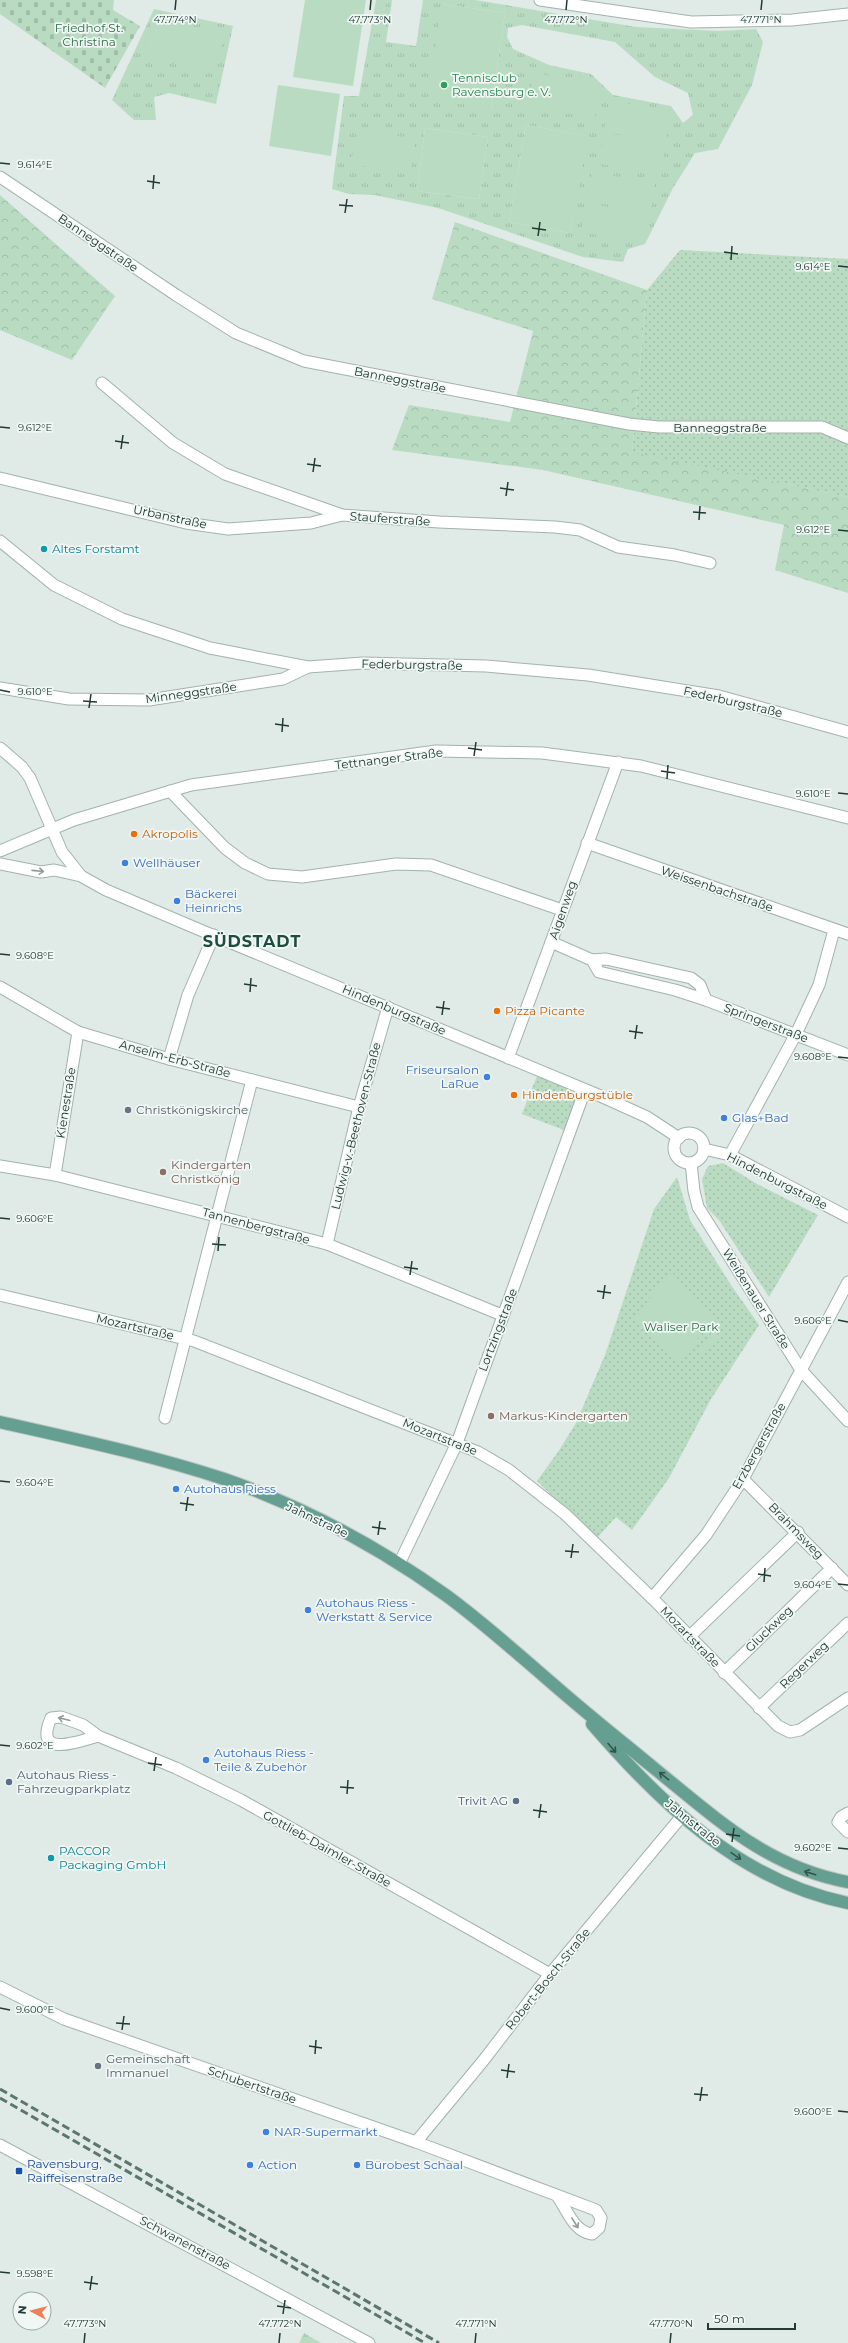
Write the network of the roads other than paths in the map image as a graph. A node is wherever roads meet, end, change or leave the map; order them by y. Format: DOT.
graph roads {
  1 [pos="540,0"];
  2 [pos="848,14"];
  3 [pos="0,176"];
  4 [pos="102,384"];
  5 [pos="848,438"];
  6 [pos="0,478"];
  7 [pos="342,515"];
  8 [pos="0,541"];
  9 [pos="710,563"];
  10 [pos="308,667"];
  11 [pos="0,688"];
  12 [pos="848,732"];
  13 [pos="0,748"];
  14 [pos="618,762"];
  15 [pos="170,791"];
  16 [pos="848,818"];
  17 [pos="51,829"];
  18 [pos="587,843"];
  19 [pos="0,851"];
  20 [pos="0,864"];
  21 [pos="80,876"];
  22 [pos="562,910"];
  23 [pos="834,930"];
  24 [pos="848,934"];
  25 [pos="214,936"];
  26 [pos="551,942"];
  27 [pos="592,960"];
  28 [pos="0,987"];
  29 [pos="706,1000"];
  30 [pos="388,1007"];
  31 [pos="78,1032"];
  32 [pos="796,1034"];
  33 [pos="848,1055"];
  34 [pos="508,1058"];
  35 [pos="169,1059"];
  36 [pos="252,1080"];
  37 [pos="585,1090"];
  38 [pos="359,1107"];
  39 [pos="679,1138"];
  40 [pos="704,1149"];
  41 [pos="730,1155"];
  42 [pos="691,1163"];
  43 [pos="0,1166"];
  44 [pos="55,1175"];
  45 [pos="218,1216"];
  46 [pos="848,1217"];
  47 [pos="327,1244"];
  48 [pos="848,1282"];
  49 [pos="0,1295"];
  50 [pos="845,1296"];
  51 [pos="502,1315"];
  52 [pos="187,1339"];
  53 [pos="801,1370"];
  54 [pos="165,1418"];
  55 [pos="0,1422"];
  56 [pos="848,1422"];
  57 [pos="457,1443"];
  58 [pos="744,1479"];
  59 [pos="798,1532"];
  60 [pos="398,1564"];
  61 [pos="832,1568"];
  62 [pos="848,1585"];
  63 [pos="652,1598"];
  64 [pos="848,1623"];
  65 [pos="689,1637"];
  66 [pos="724,1673"];
  67 [pos="568,1697"];
  68 [pos="848,1698"];
  69 [pos="759,1708"];
  70 [pos="98,1736"];
  71 [pos="694,1800"];
  72 [pos="848,1813"];
  73 [pos="682,1816"];
  74 [pos="848,1832"];
  75 [pos="848,1882"];
  76 [pos="848,1903"];
  77 [pos="550,1974"];
  78 [pos="0,1987"];
  79 [pos="416,2142"];
  80 [pos="0,2145"];
  81 [pos="558,2197"];
  82 [pos="369,2343"];
  1 -- 2 [label="street"];
  3 -- 5 [label="street, Banneggstraße"];
  4 -- 7 [label="street, Stauferstraße"];
  6 -- 7 [label="street, Urbanstraße"];
  7 -- 9 [label="street, Stauferstraße"];
  8 -- 10 [label="street, Federburgstraße"];
  10 -- 11 [label="street, Minneggstraße"];
  10 -- 12 [label="street, Federburgstraße"];
  13 -- 17 [label="street"];
  14 -- 15 [label="street, Tettnanger Straße"];
  14 -- 16 [label="street, Tettnanger Straße"];
  14 -- 18 [label="street, Aigenweg"];
  15 -- 17 [label="street, Tettnanger Straße"];
  15 -- 22 [label="street"];
  17 -- 19 [label="street, Tettnanger Straße"];
  17 -- 21 [label="street"];
  18 -- 22 [label="street, Aigenweg"];
  18 -- 23 [label="street, Weissenbachstraße"];
  20 -- 21 [label="street, one-way"];
  21 -- 25 [label="street, Hindenburgstraße"];
  22 -- 26 [label="street, Aigenweg"];
  23 -- 24 [label="street, Weissenbachstraße"];
  23 -- 32 [label="street"];
  25 -- 30 [label="street, Hindenburgstraße"];
  25 -- 35 [label="street"];
  26 -- 27 [label="street, Springerstraße"];
  26 -- 34 [label="street, Aigenweg"];
  27 -- 29 [label="street, Springerstraße"];
  27 -- 29 [label="street, Springerstraße"];
  28 -- 31 [label="street, Anselm-Erb-Straße"];
  29 -- 32 [label="street, Springerstraße"];
  30 -- 34 [label="street, Hindenburgstraße"];
  30 -- 38 [label="street, Ludwig-v.-Beethoven-Straße"];
  31 -- 35 [label="street, Anselm-Erb-Straße"];
  31 -- 44 [label="street, Kienestraße"];
  32 -- 33 [label="street, Springerstraße"];
  32 -- 41 [label="street"];
  34 -- 37 [label="street, Hindenburgstraße"];
  35 -- 36 [label="street, Anselm-Erb-Straße"];
  36 -- 38 [label="street, Anselm-Erb-Straße"];
  36 -- 45 [label="street"];
  37 -- 39 [label="street, Hindenburgstraße"];
  37 -- 51 [label="street, Lortzingstraße"];
  38 -- 47 [label="street, Ludwig-v.-Beethoven-Straße"];
  39 -- 40 [label="street"];
  39 -- 42 [label="street"];
  40 -- 41 [label="street, Hindenburgstraße"];
  40 -- 42 [label="street"];
  41 -- 46 [label="street, Hindenburgstraße"];
  42 -- 53 [label="street, Weißenauer Straße"];
  43 -- 44 [label="street, Tannenbergstraße"];
  44 -- 45 [label="street, Tannenbergstraße"];
  45 -- 47 [label="street, Tannenbergstraße"];
  45 -- 52 [label="street"];
  47 -- 51 [label="street, Tannenbergstraße"];
  48 -- 50 [label="street, Erzbergerstraße"];
  49 -- 52 [label="street, Mozartstraße"];
  50 -- 53 [label="street, Erzbergerstraße"];
  51 -- 57 [label="street, Lortzingstraße"];
  52 -- 54 [label="street"];
  52 -- 57 [label="street, Mozartstraße"];
  53 -- 56 [label="street, Weißenauer Straße"];
  53 -- 58 [label="street, Erzbergerstraße"];
  55 -- 60 [label="main road, Jahnstraße"];
  57 -- 60 [label="street, Lortzingstraße"];
  57 -- 63 [label="street, Mozartstraße"];
  58 -- 59 [label="street, Brahmsweg"];
  58 -- 63 [label="street, Erzbergerstraße"];
  59 -- 61 [label="street, Brahmsweg"];
  59 -- 65 [label="street"];
  60 -- 67 [label="main road, Jahnstraße"];
  61 -- 62 [label="street, Brahmsweg"];
  61 -- 66 [label="street, Gluckweg"];
  63 -- 65 [label="street, Mozartstraße"];
  64 -- 69 [label="street, Regerweg"];
  65 -- 66 [label="street, Mozartstraße"];
  66 -- 69 [label="street, Mozartstraße"];
  71 -- 67 [label="main road, Jahnstraße, one-way"];
  67 -- 73 [label="main road, Jahnstraße, one-way"];
  68 -- 69 [label="street, Mozartstraße"];
  70 -- 77 [label="street, Gottlieb-Daimler-Straße"];
  71 -- 73 [label="main road"];
  75 -- 71 [label="main road, Jahnstraße, one-way"];
  72 -- 74 [label="street"];
  73 -- 76 [label="main road, Jahnstraße, one-way"];
  73 -- 77 [label="street, Robert-Bosch-Straße"];
  77 -- 79 [label="street, Robert-Bosch-Straße"];
  78 -- 79 [label="street, Schubertstraße"];
  79 -- 81 [label="street, Schubertstraße"];
  80 -- 82 [label="street, Schwanenstraße"];
}
